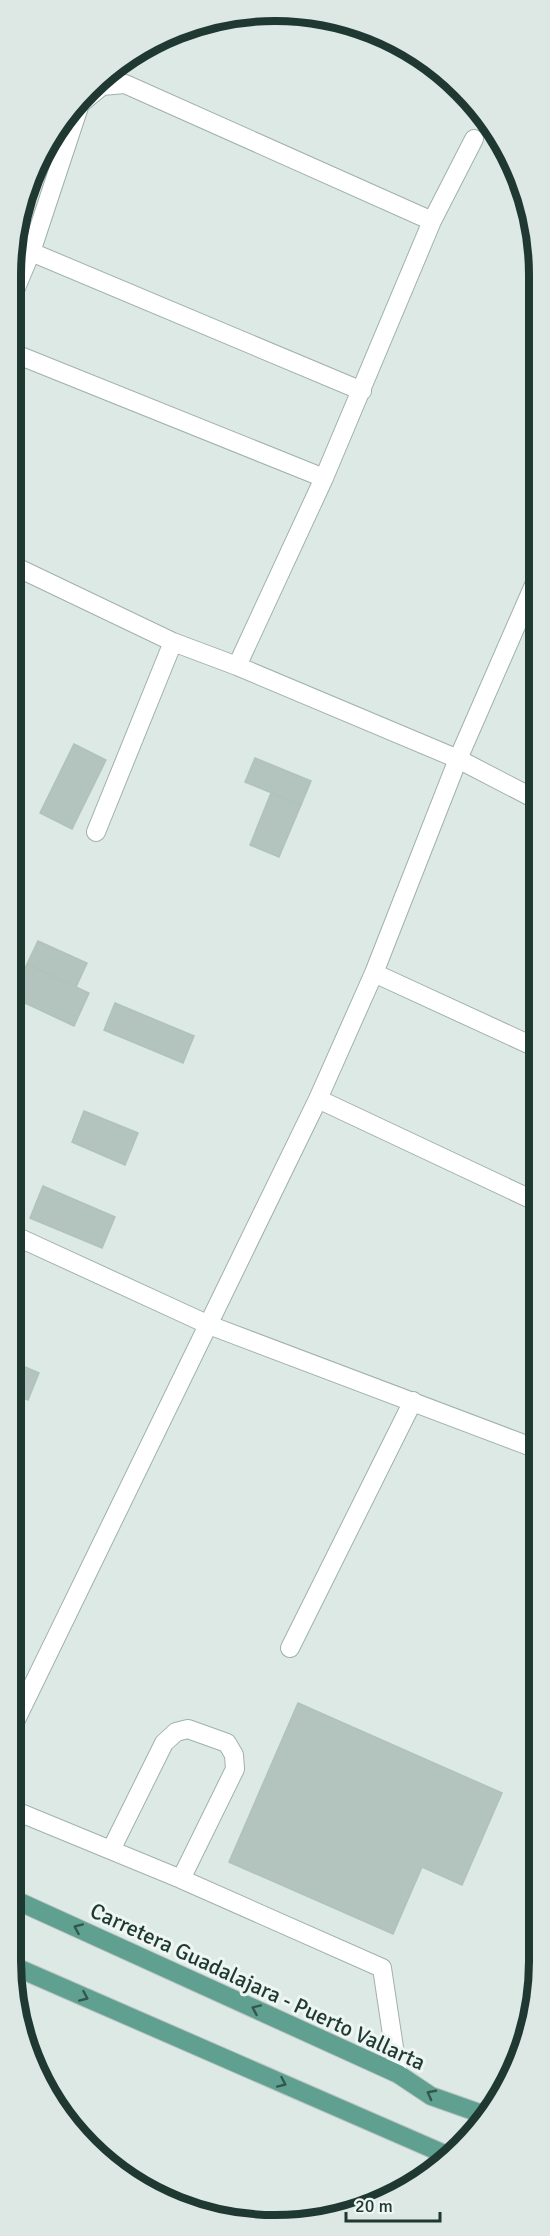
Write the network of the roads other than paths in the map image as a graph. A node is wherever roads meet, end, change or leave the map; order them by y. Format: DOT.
graph roads {
  1 [pos="106,86"];
  2 [pos="76,117"];
  3 [pos="474,138"];
  4 [pos="432,221"];
  5 [pos="31,252"];
  6 [pos="21,276"];
  7 [pos="21,356"];
  8 [pos="362,391"];
  9 [pos="324,478"];
  10 [pos="21,569"];
  11 [pos="529,596"];
  12 [pos="173,642"];
  13 [pos="237,666"];
  14 [pos="458,759"];
  15 [pos="529,796"];
  16 [pos="96,832"];
  17 [pos="374,973"];
  18 [pos="529,1044"];
  19 [pos="318,1099"];
  20 [pos="529,1198"];
  21 [pos="21,1238"];
  22 [pos="209,1325"];
  23 [pos="413,1401"];
  24 [pos="529,1446"];
  25 [pos="290,1648"];
  26 [pos="21,1710"];
  27 [pos="21,1813"];
  28 [pos="111,1850"];
  29 [pos="181,1879"];
  30 [pos="21,1903"];
  31 [pos="22,1970"];
  32 [pos="398,2074"];
  33 [pos="479,2113"];
  34 [pos="441,2153"];
  1 -- 4 [label="street"];
  2 -- 5 [label="street"];
  3 -- 4 [label="street"];
  4 -- 8 [label="street"];
  5 -- 6 [label="street"];
  5 -- 8 [label="street"];
  7 -- 9 [label="street"];
  8 -- 9 [label="street"];
  9 -- 13 [label="street"];
  10 -- 12 [label="street"];
  11 -- 14 [label="street"];
  12 -- 13 [label="street"];
  12 -- 16 [label="street"];
  13 -- 14 [label="street"];
  14 -- 15 [label="street"];
  14 -- 17 [label="street"];
  17 -- 18 [label="street"];
  17 -- 19 [label="street"];
  19 -- 20 [label="street"];
  19 -- 22 [label="street"];
  21 -- 22 [label="street"];
  22 -- 23 [label="street"];
  22 -- 26 [label="street"];
  23 -- 24 [label="street"];
  23 -- 25 [label="street"];
  27 -- 28 [label="street"];
  28 -- 29 [label="street"];
  28 -- 29 [label="street"];
  29 -- 32 [label="street"];
  32 -- 30 [label="main road, Carretera Guadalajara - Puerto Vallarta, one-way"];
  31 -- 34 [label="main road, one-way"];
  33 -- 32 [label="main road, Carretera Guadalajara - Puerto Vallarta, one-way"];
}
